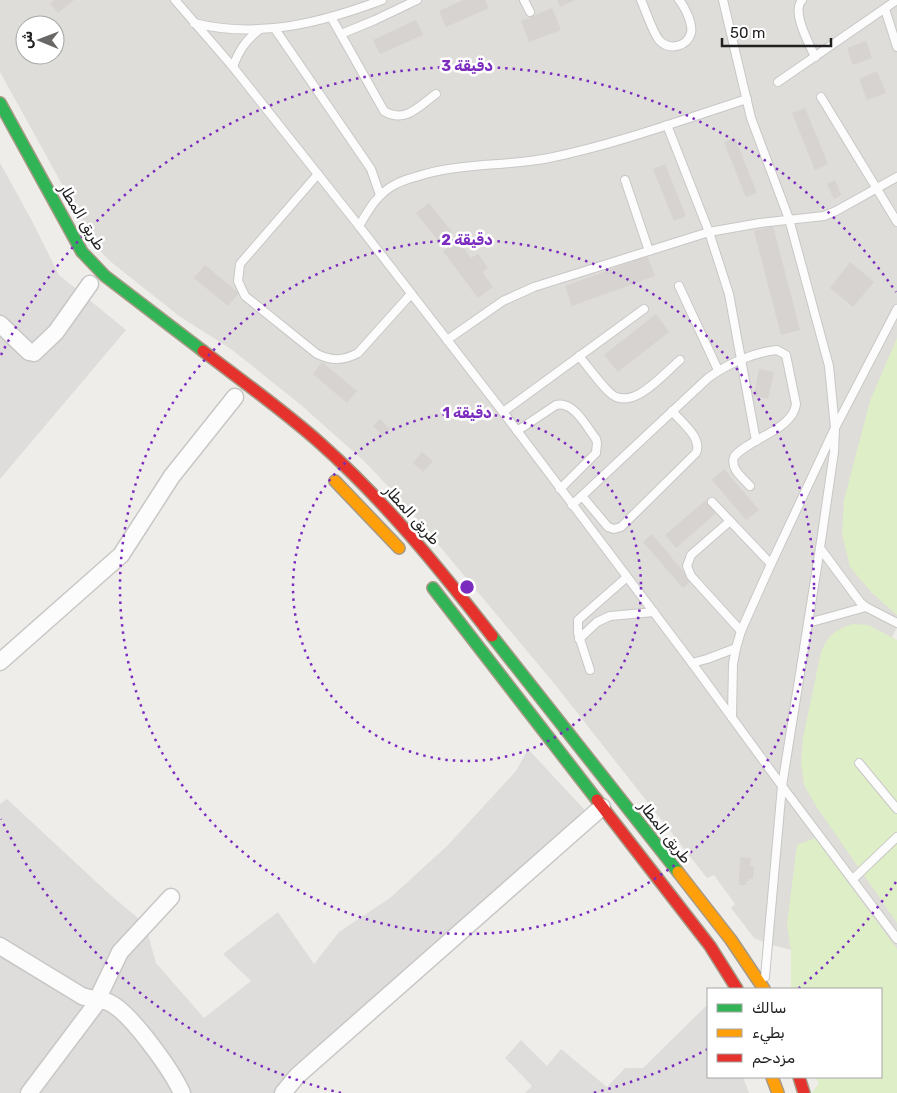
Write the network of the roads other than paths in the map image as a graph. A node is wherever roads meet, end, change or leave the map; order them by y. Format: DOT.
graph roads {
  1 [pos="176,0"];
  2 [pos="382,0"];
  3 [pos="417,0"];
  4 [pos="524,0"];
  5 [pos="641,0"];
  6 [pos="679,0"];
  7 [pos="723,0"];
  8 [pos="802,0"];
  9 [pos="897,0"];
  10 [pos="885,9"];
  11 [pos="530,12"];
  12 [pos="331,17"];
  13 [pos="194,23"];
  14 [pos="260,29"];
  15 [pos="275,29"];
  16 [pos="341,34"];
  17 [pos="897,47"];
  18 [pos="815,57"];
  19 [pos="233,67"];
  20 [pos="778,82"];
  21 [pos="436,94"];
  22 [pos="821,97"];
  23 [pos="747,99"];
  24 [pos="0,103"];
  25 [pos="667,125"];
  26 [pos="318,174"];
  27 [pos="897,177"];
  28 [pos="625,180"];
  29 [pos="877,189"];
  30 [pos="380,194"];
  31 [pos="789,219"];
  32 [pos="897,222"];
  33 [pos="359,226"];
  34 [pos="709,232"];
  35 [pos="649,251"];
  36 [pos="88,283"];
  37 [pos="678,286"];
  38 [pos="411,294"];
  39 [pos="897,308"];
  40 [pos="644,309"];
  41 [pos="0,324"];
  42 [pos="447,340"];
  43 [pos="579,356"];
  44 [pos="742,359"];
  45 [pos="680,360"];
  46 [pos="718,370"];
  47 [pos="235,397"];
  48 [pos="672,411"];
  49 [pos="502,412"];
  50 [pos="835,428"];
  51 [pos="517,431"];
  52 [pos="756,441"];
  53 [pos="329,475"];
  54 [pos="750,486"];
  55 [pos="560,489"];
  56 [pos="582,496"];
  57 [pos="712,502"];
  58 [pos="572,505"];
  59 [pos="730,521"];
  60 [pos="820,548"];
  61 [pos="407,556"];
  62 [pos="771,564"];
  63 [pos="424,576"];
  64 [pos="627,577"];
  65 [pos="595,605"];
  66 [pos="866,607"];
  67 [pos="654,612"];
  68 [pos="603,619"];
  69 [pos="808,623"];
  70 [pos="897,623"];
  71 [pos="741,632"];
  72 [pos="579,639"];
  73 [pos="736,648"];
  74 [pos="0,662"];
  75 [pos="692,663"];
  76 [pos="590,670"];
  77 [pos="732,717"];
  78 [pos="859,763"];
  79 [pos="782,786"];
  80 [pos="602,807"];
  81 [pos="897,809"];
  82 [pos="897,838"];
  83 [pos="853,879"];
  84 [pos="171,897"];
  85 [pos="897,939"];
  86 [pos="0,946"];
  87 [pos="736,988"];
  88 [pos="762,988"];
  89 [pos="763,988"];
  90 [pos="98,1000"];
  91 [pos="772,1078"];
  92 [pos="799,1078"];
  93 [pos="290,1090"];
  94 [pos="29,1093"];
  95 [pos="182,1093"];
  96 [pos="778,1093"];
  97 [pos="804,1093"];
  1 -- 13 [label="lane"];
  2 -- 12 [label="lane"];
  3 -- 16 [label="lane"];
  4 -- 11 [label="lane"];
  5 -- 6 [label="lane"];
  7 -- 23 [label="lane"];
  8 -- 18 [label="lane"];
  9 -- 10 [label="lane"];
  10 -- 17 [label="lane"];
  10 -- 18 [label="lane"];
  12 -- 15 [label="lane"];
  12 -- 16 [label="lane"];
  13 -- 14 [label="lane"];
  13 -- 19 [label="lane"];
  14 -- 15 [label="lane"];
  14 -- 19 [label="lane"];
  15 -- 30 [label="lane"];
  16 -- 21 [label="lane"];
  18 -- 20 [label="lane"];
  19 -- 26 [label="lane"];
  22 -- 29 [label="lane"];
  23 -- 25 [label="lane"];
  23 -- 31 [label="lane"];
  24 -- 88 [label="main road, طريق المطار"];
  25 -- 30 [label="lane"];
  25 -- 34 [label="lane"];
  26 -- 33 [label="lane"];
  26 -- 38 [label="lane"];
  27 -- 29 [label="lane"];
  28 -- 35 [label="lane"];
  29 -- 31 [label="lane"];
  29 -- 32 [label="lane"];
  30 -- 33 [label="lane"];
  31 -- 34 [label="lane"];
  31 -- 50 [label="lane"];
  33 -- 38 [label="lane"];
  34 -- 35 [label="lane"];
  34 -- 44 [label="lane"];
  35 -- 42 [label="lane"];
  36 -- 41 [label="street"];
  37 -- 46 [label="lane"];
  38 -- 42 [label="lane"];
  39 -- 50 [label="lane"];
  40 -- 43 [label="lane"];
  42 -- 49 [label="lane"];
  43 -- 45 [label="lane"];
  43 -- 49 [label="lane"];
  44 -- 46 [label="lane"];
  44 -- 52 [label="lane"];
  44 -- 52 [label="lane"];
  46 -- 48 [label="lane"];
  47 -- 74 [label="street"];
  48 -- 56 [label="lane"];
  48 -- 56 [label="lane"];
  49 -- 51 [label="lane"];
  50 -- 60 [label="lane"];
  50 -- 62 [label="lane"];
  51 -- 55 [label="lane"];
  51 -- 55 [label="lane"];
  52 -- 54 [label="lane"];
  53 -- 61 [label="main road, طريق المطار"];
  55 -- 58 [label="lane"];
  56 -- 58 [label="lane"];
  57 -- 59 [label="lane"];
  58 -- 64 [label="lane"];
  59 -- 62 [label="lane"];
  59 -- 71 [label="lane"];
  60 -- 66 [label="lane"];
  60 -- 69 [label="lane"];
  62 -- 71 [label="lane"];
  63 -- 80 [label="main road"];
  64 -- 65 [label="lane"];
  64 -- 67 [label="lane"];
  65 -- 68 [label="lane"];
  65 -- 72 [label="lane"];
  66 -- 69 [label="lane"];
  66 -- 70 [label="lane"];
  67 -- 68 [label="lane"];
  67 -- 75 [label="lane"];
  68 -- 72 [label="lane"];
  69 -- 79 [label="lane"];
  71 -- 73 [label="lane"];
  72 -- 76 [label="lane"];
  73 -- 75 [label="lane"];
  73 -- 77 [label="lane"];
  75 -- 77 [label="lane"];
  77 -- 79 [label="lane"];
  78 -- 81 [label="lane"];
  79 -- 83 [label="lane"];
  79 -- 89 [label="lane"];
  80 -- 87 [label="main road"];
  80 -- 93 [label="street"];
  82 -- 83 [label="lane"];
  83 -- 85 [label="lane"];
  84 -- 90 [label="street"];
  86 -- 90 [label="street"];
  90 -- 94 [label="street"];
  90 -- 95 [label="street"];
  91 -- 96 [label="main road"];
  92 -- 97 [label="main road"];
}
